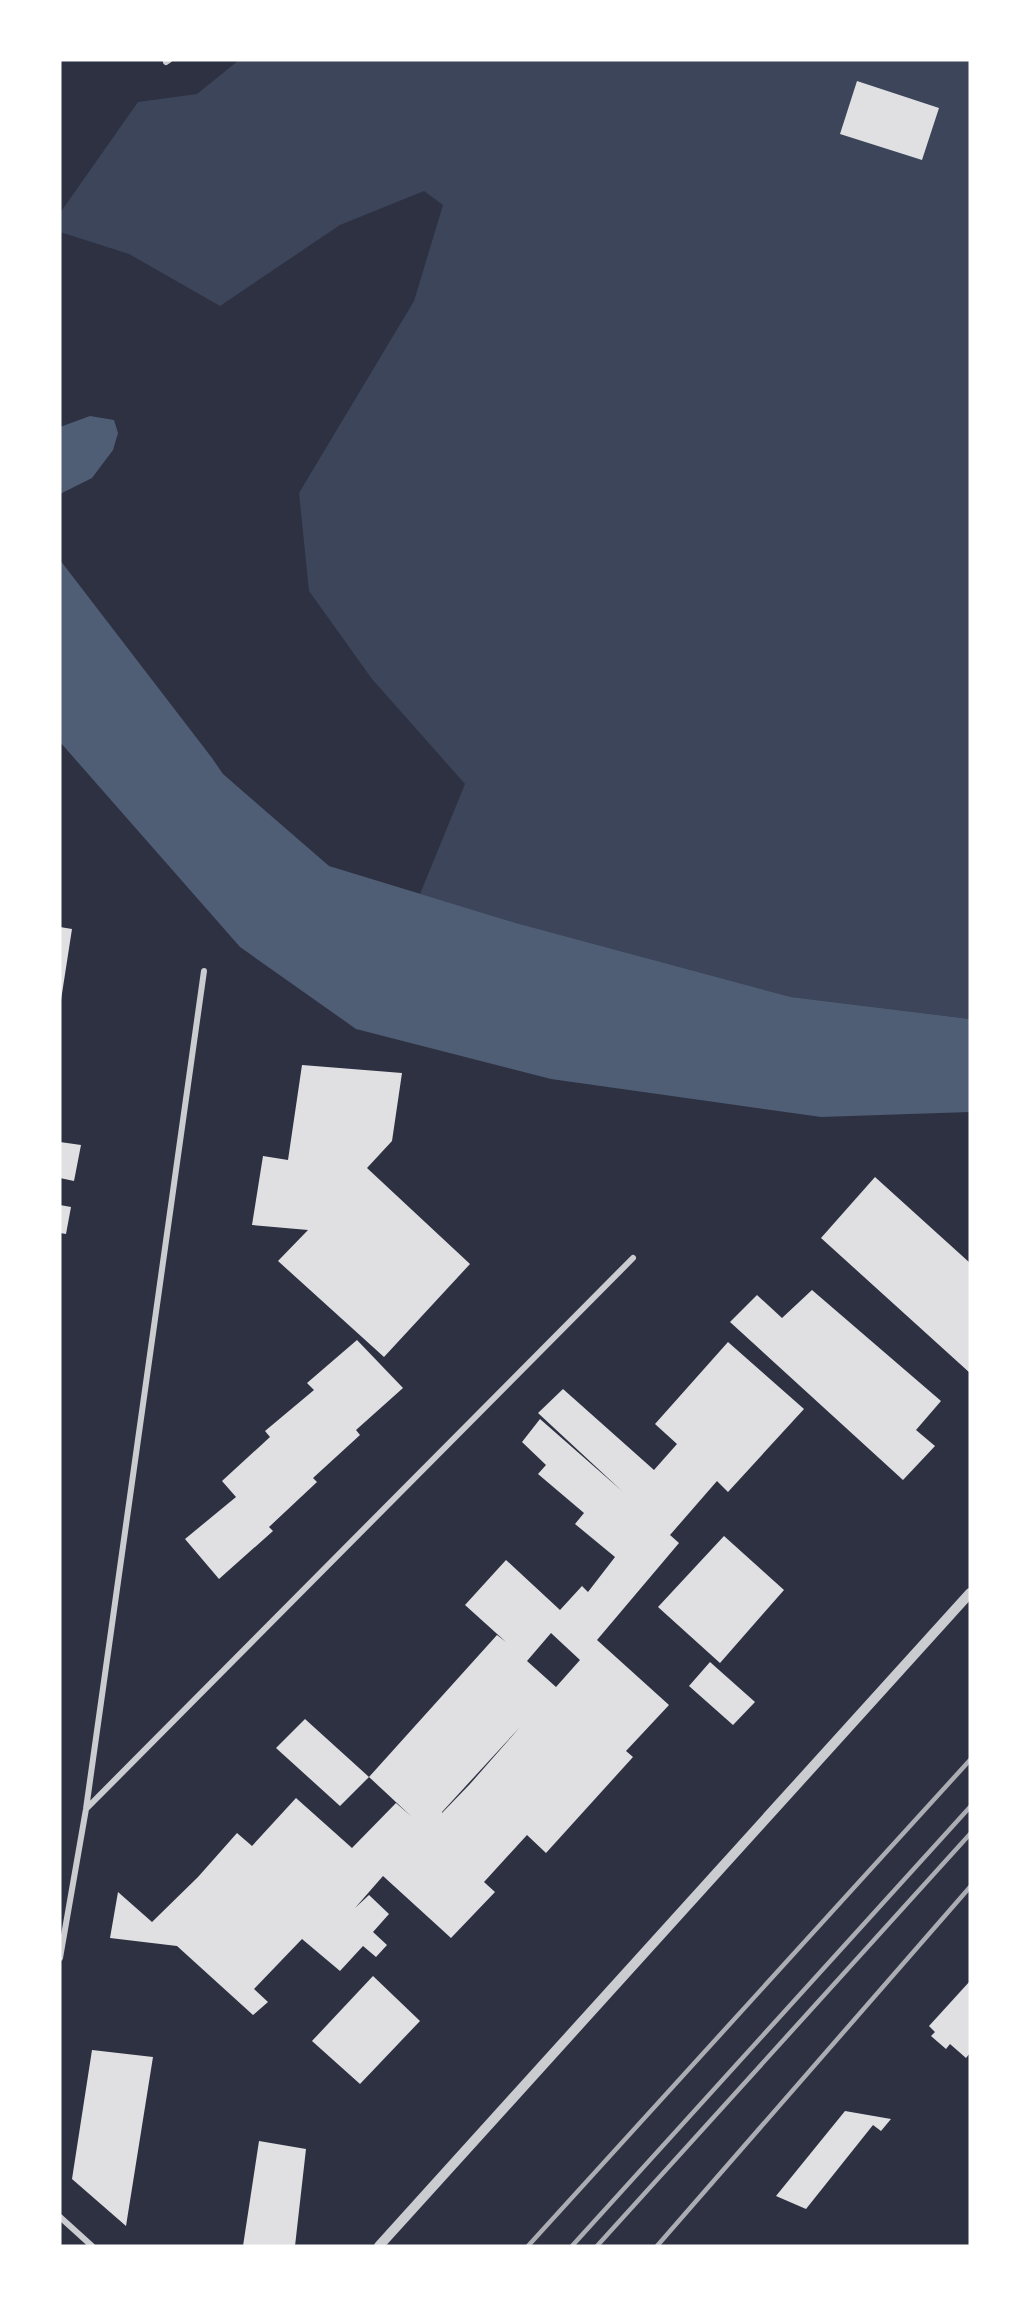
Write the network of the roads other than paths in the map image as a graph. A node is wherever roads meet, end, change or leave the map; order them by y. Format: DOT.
graph roads {
  1 [pos="204,971"];
  2 [pos="633,1258"];
  3 [pos="970,1593"];
  4 [pos="86,1809"];
  5 [pos="60,1958"];
  6 [pos="60,2217"];
  7 [pos="92,2246"];
  8 [pos="379,2246"];
  1 -- 4 [label="street"];
  2 -- 4 [label="street"];
  3 -- 8 [label="street"];
  4 -- 5 [label="street"];
  6 -- 7 [label="street"];
}
